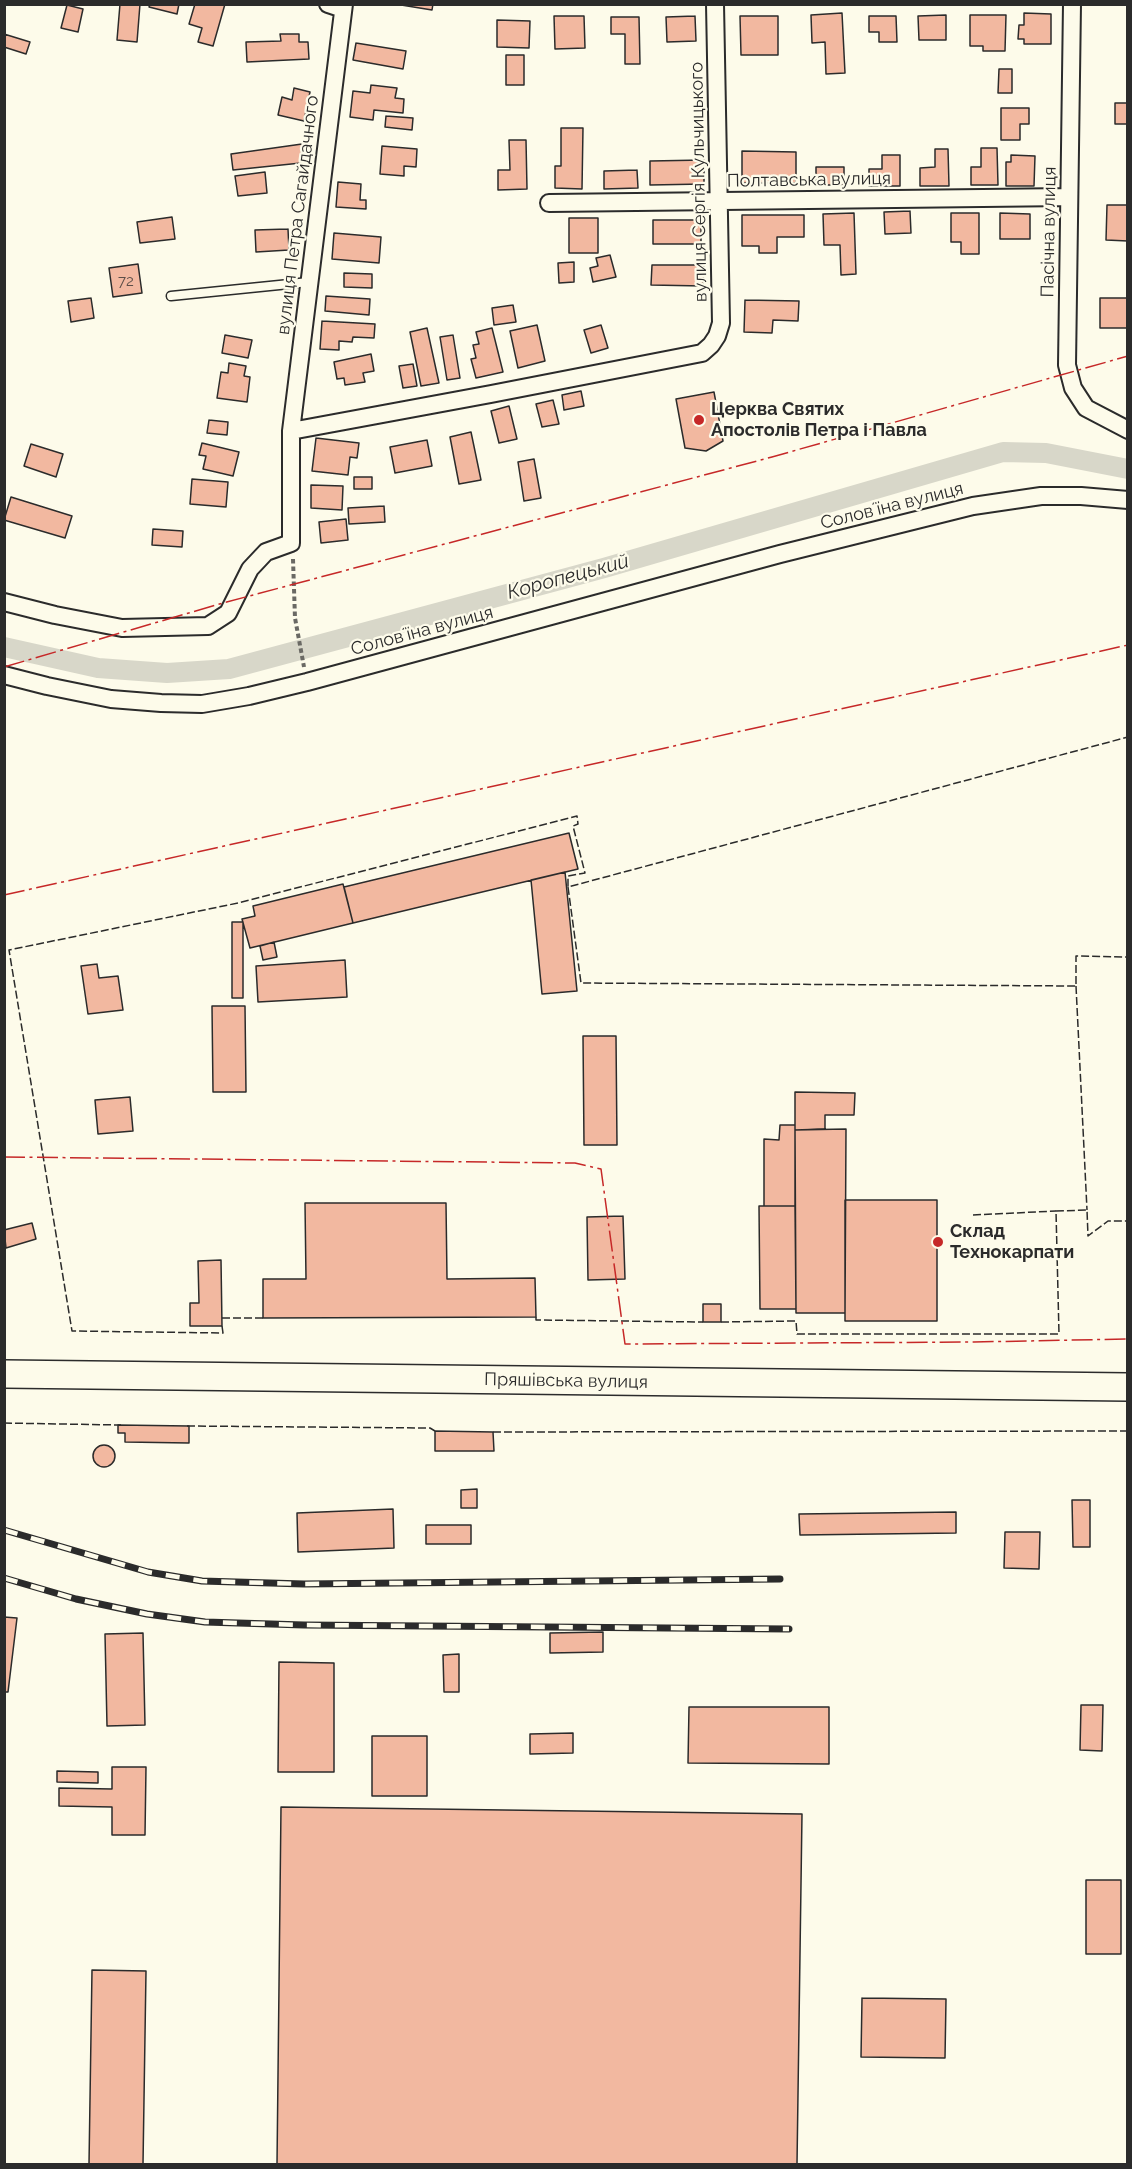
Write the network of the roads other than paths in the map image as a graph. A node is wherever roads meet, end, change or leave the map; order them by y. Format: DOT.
graph roads {
  1 [pos="715,4"];
  2 [pos="1072,4"];
  3 [pos="338,6"];
  4 [pos="1069,197"];
  5 [pos="719,201"];
  6 [pos="549,203"];
  7 [pos="309,282"];
  8 [pos="171,296"];
  9 [pos="1128,430"];
  10 [pos="291,431"];
  11 [pos="1128,500"];
  12 [pos="4,602"];
  13 [pos="4,675"];
  14 [pos="4,1374"];
  15 [pos="1128,1387"];
  1 -- 5 [label="street, вулиця Сергія Кульчицького"];
  2 -- 4 [label="street, Пасічна вулиця"];
  3 -- 7 [label="street, вулиця Петра Сагайдачного"];
  4 -- 5 [label="street, Полтавська вулиця"];
  4 -- 9 [label="street, Пасічна вулиця"];
  5 -- 6 [label="street, Полтавська вулиця"];
  5 -- 10 [label="street, вулиця Сергія Кульчицького"];
  7 -- 8 [label="lane"];
  7 -- 10 [label="street, вулиця Петра Сагайдачного"];
  10 -- 12 [label="street, вулиця Петра Сагайдачного"];
  11 -- 13 [label="street, Соловʼїна вулиця"];
  14 -- 15 [label="main road, Пряшівська вулиця"];
}
